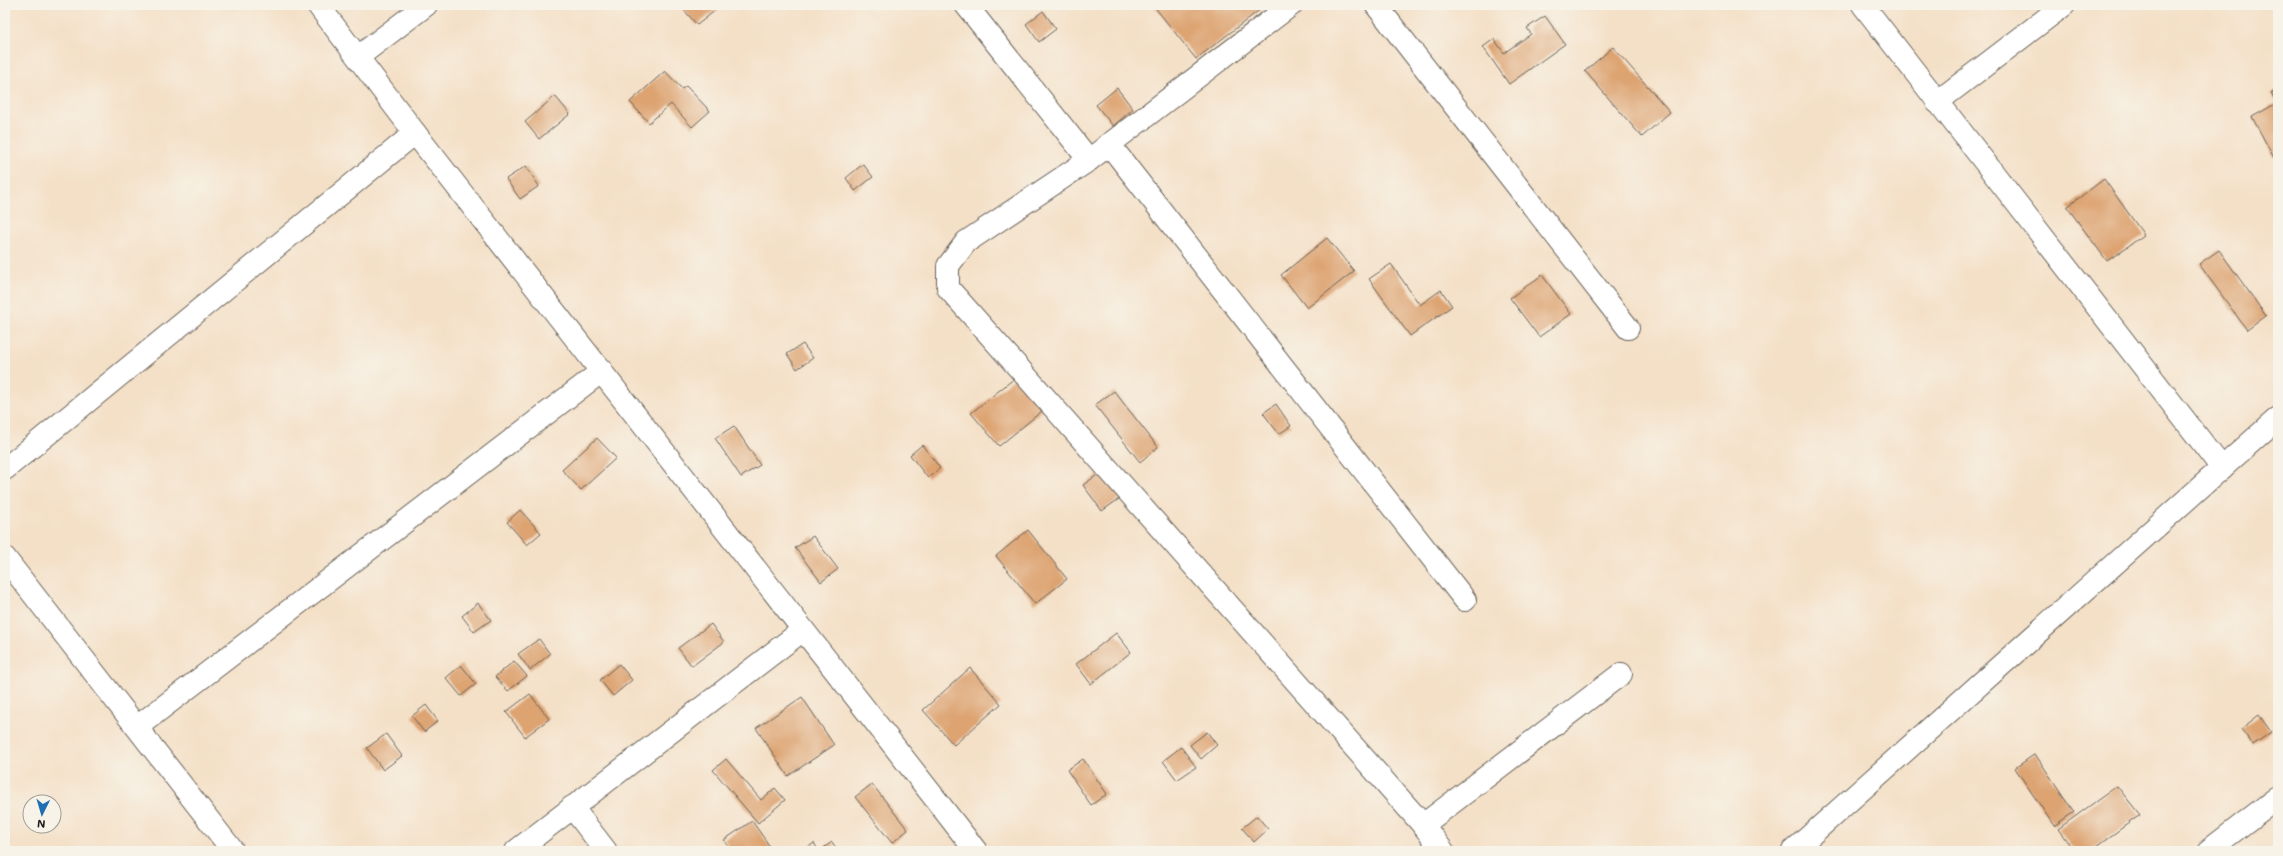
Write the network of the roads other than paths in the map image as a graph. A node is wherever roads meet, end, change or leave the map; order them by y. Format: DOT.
graph roads {
  1 [pos="318,5"];
  2 [pos="426,5"];
  3 [pos="966,5"];
  4 [pos="1292,5"];
  5 [pos="1376,5"];
  6 [pos="1863,5"];
  7 [pos="2064,5"];
  8 [pos="358,57"];
  9 [pos="1937,102"];
  10 [pos="415,133"];
  11 [pos="1109,144"];
  12 [pos="1089,160"];
  13 [pos="1628,328"];
  14 [pos="602,371"];
  15 [pos="2278,418"];
  16 [pos="2222,468"];
  17 [pos="5,469"];
  18 [pos="5,558"];
  19 [pos="1465,600"];
  20 [pos="804,630"];
  21 [pos="1621,674"];
  22 [pos="137,727"];
  23 [pos="2278,797"];
  24 [pos="572,807"];
  25 [pos="1423,825"];
  26 [pos="233,851"];
  27 [pos="516,851"];
  28 [pos="606,851"];
  29 [pos="976,851"];
  30 [pos="1443,851"];
  31 [pos="1793,851"];
  32 [pos="2208,851"];
  1 -- 8 [label="street"];
  2 -- 8 [label="street"];
  3 -- 12 [label="street"];
  4 -- 11 [label="street"];
  5 -- 13 [label="street"];
  6 -- 9 [label="street"];
  7 -- 9 [label="street"];
  8 -- 10 [label="street"];
  9 -- 16 [label="street"];
  10 -- 14 [label="street"];
  10 -- 17 [label="street"];
  11 -- 12 [label="street"];
  11 -- 19 [label="street"];
  12 -- 25 [label="street"];
  14 -- 20 [label="street"];
  14 -- 22 [label="street"];
  15 -- 16 [label="street"];
  16 -- 31 [label="street"];
  18 -- 22 [label="street"];
  20 -- 24 [label="street"];
  20 -- 29 [label="street"];
  21 -- 25 [label="street"];
  22 -- 26 [label="street"];
  23 -- 32 [label="street"];
  24 -- 27 [label="street"];
  24 -- 28 [label="street"];
  25 -- 30 [label="street"];
}
